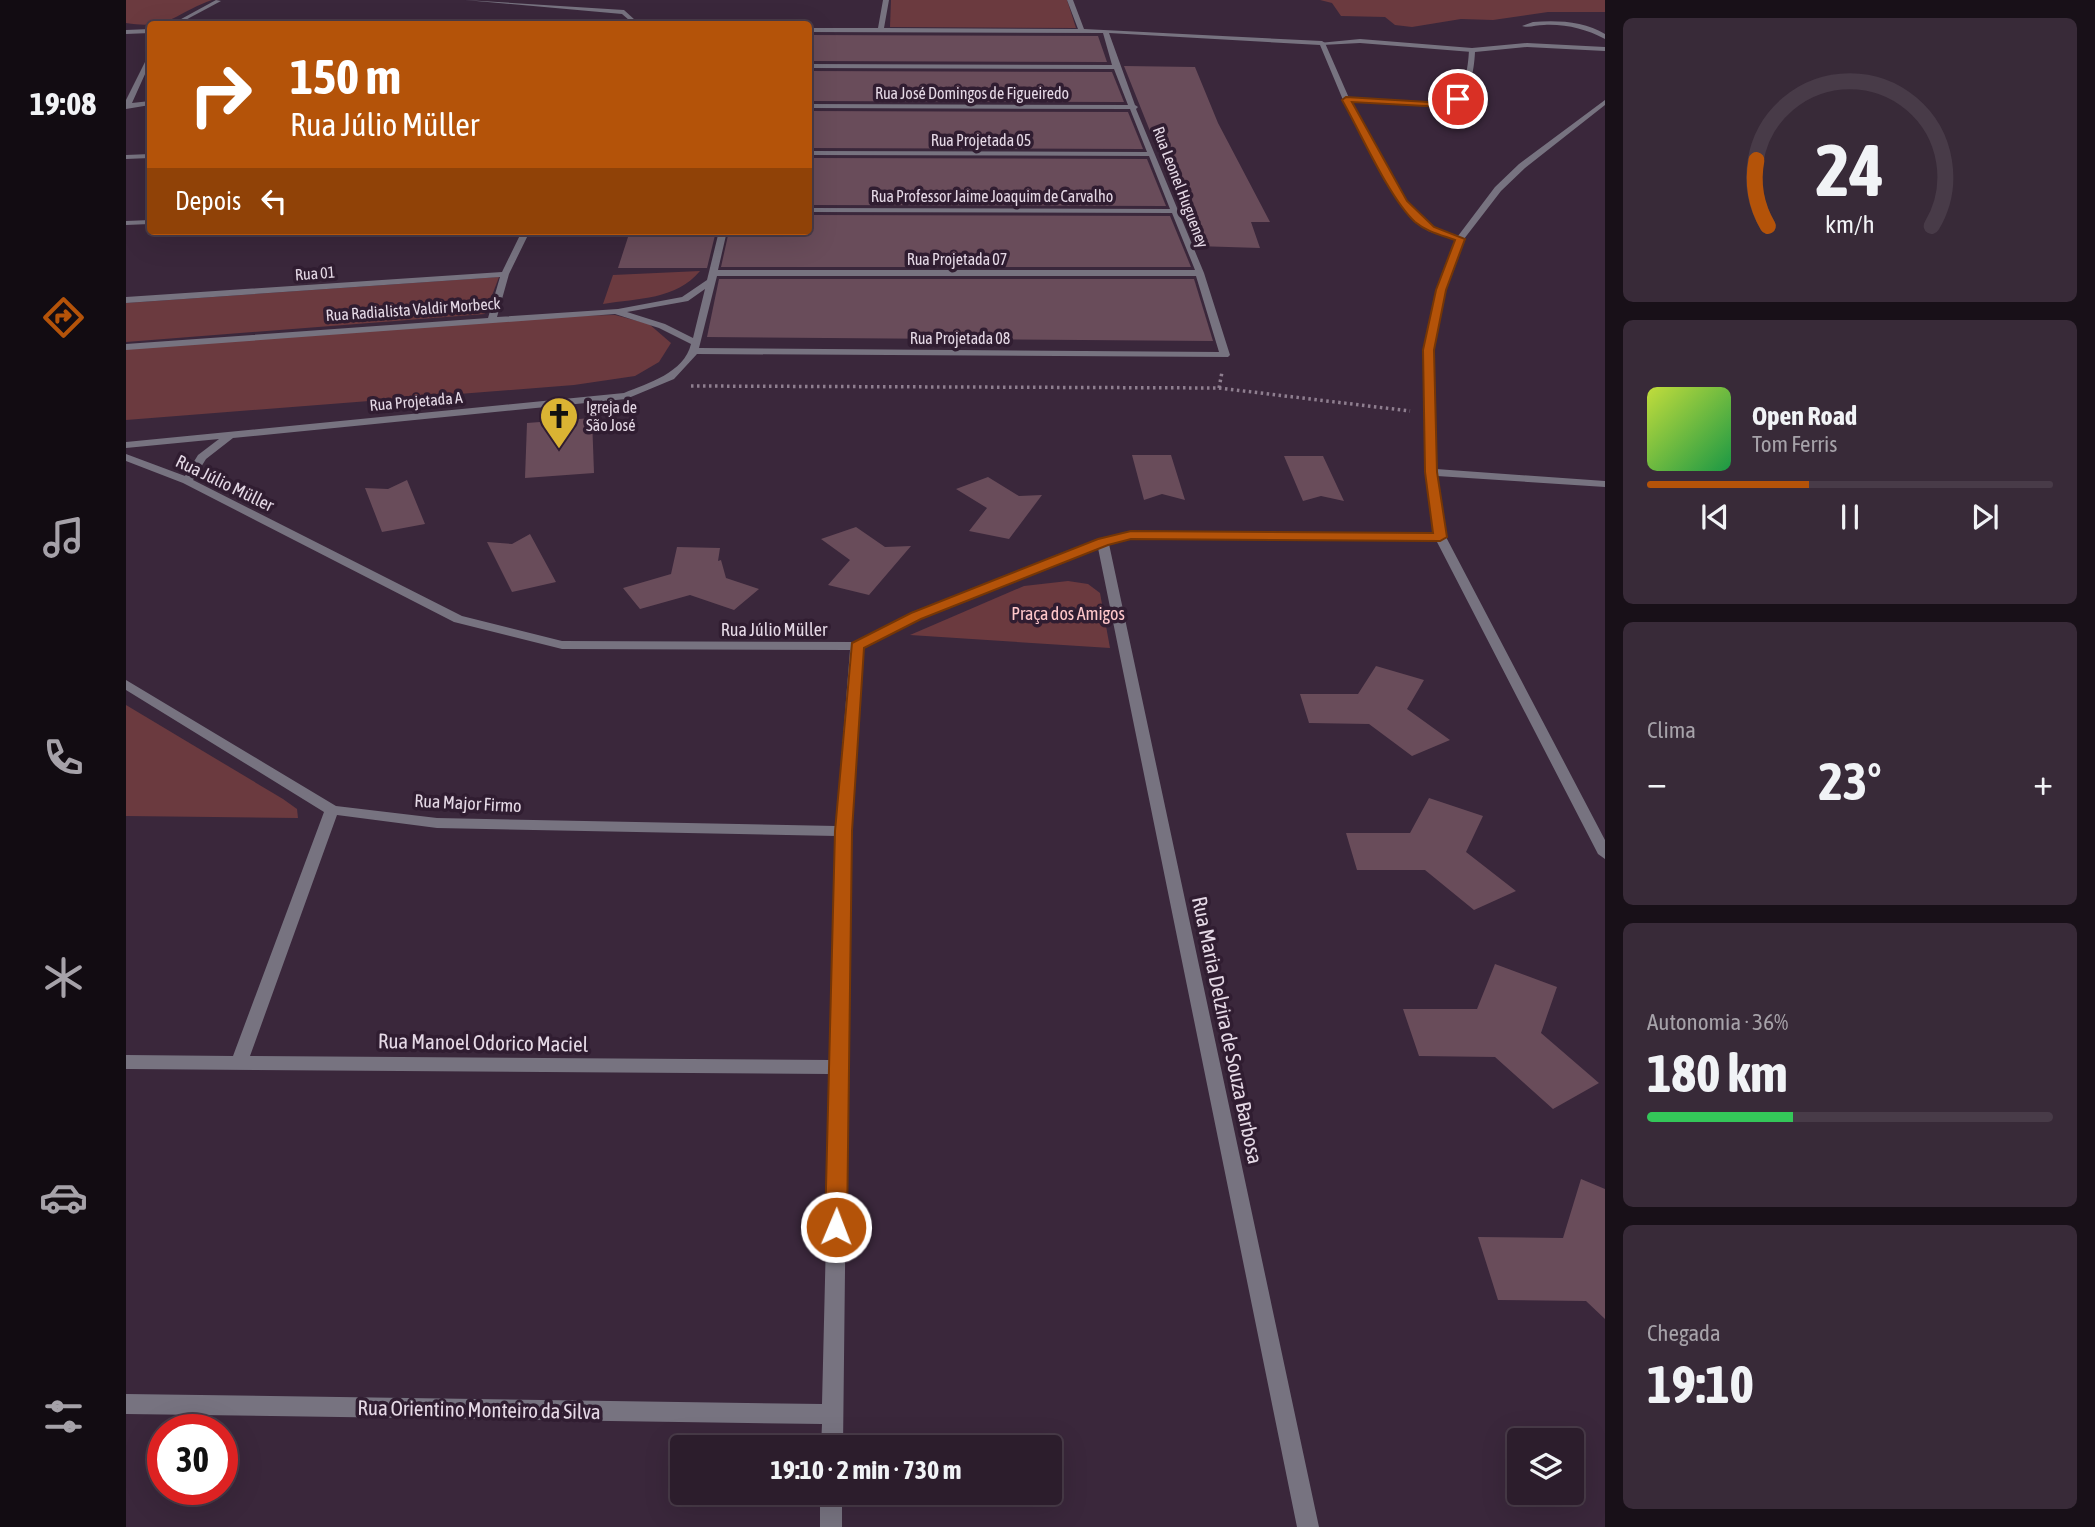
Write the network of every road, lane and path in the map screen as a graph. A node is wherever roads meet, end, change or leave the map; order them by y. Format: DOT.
graph roads {
  1 [pos="468,0"];
  2 [pos="886,0"];
  3 [pos="1070,0"];
  4 [pos="218,1"];
  5 [pos="181,21"];
  6 [pos="631,21"];
  7 [pos="1525,26"];
  8 [pos="812,30"];
  9 [pos="881,30"];
  10 [pos="1081,30"];
  11 [pos="1105,30"];
  12 [pos="147,31"];
  13 [pos="126,32"];
  14 [pos="1605,37"];
  15 [pos="1322,43"];
  16 [pos="1605,49"];
  17 [pos="1472,50"];
  18 [pos="147,64"];
  19 [pos="812,66"];
  20 [pos="1116,67"];
  21 [pos="1346,100"];
  22 [pos="1605,102"];
  23 [pos="147,103"];
  24 [pos="127,106"];
  25 [pos="812,106"];
  26 [pos="1135,107"];
  27 [pos="812,153"];
  28 [pos="1153,154"];
  29 [pos="147,156"];
  30 [pos="126,157"];
  31 [pos="812,210"];
  32 [pos="1175,211"];
  33 [pos="147,222"];
  34 [pos="126,223"];
  35 [pos="524,235"];
  36 [pos="722,235"];
  37 [pos="1460,239"];
  38 [pos="1200,273"];
  39 [pos="505,274"];
  40 [pos="713,277"];
  41 [pos="126,300"];
  42 [pos="616,311"];
  43 [pos="492,319"];
  44 [pos="126,347"];
  45 [pos="695,347"];
  46 [pos="1226,355"];
  47 [pos="656,386"];
  48 [pos="1219,388"];
  49 [pos="1430,415"];
  50 [pos="234,434"];
  51 [pos="126,445"];
  52 [pos="126,457"];
  53 [pos="1431,472"];
  54 [pos="187,481"];
  55 [pos="1605,484"];
  56 [pos="1440,537"];
  57 [pos="1103,542"];
  58 [pos="857,646"];
  59 [pos="126,684"];
  60 [pos="332,810"];
  61 [pos="844,831"];
  62 [pos="1605,854"];
  63 [pos="126,1062"];
  64 [pos="239,1062"];
  65 [pos="839,1068"];
  66 [pos="126,1404"];
  67 [pos="832,1414"];
  68 [pos="832,1435"];
  69 [pos="831,1505"];
  70 [pos="831,1527"];
  71 [pos="1308,1527"];
  1 -- 6 [label="street"];
  2 -- 9 [label="street"];
  3 -- 10 [label="street"];
  4 -- 5 [label="street"];
  7 -- 14 [label="street"];
  8 -- 9 [label="street"];
  9 -- 10 [label="street"];
  10 -- 11 [label="street"];
  11 -- 15 [label="street"];
  11 -- 20 [label="street, Rua Leonel Hugueney"];
  12 -- 13 [label="street"];
  15 -- 17 [label="street"];
  15 -- 21 [label="street"];
  16 -- 17 [label="street"];
  17 -- 21 [label="street"];
  18 -- 24 [label="street"];
  19 -- 20 [label="street"];
  20 -- 26 [label="street, Rua Leonel Hugueney"];
  21 -- 37 [label="street"];
  22 -- 37 [label="street"];
  23 -- 24 [label="street"];
  25 -- 26 [label="street, Rua José Domingos de Figueiredo"];
  26 -- 28 [label="street, Rua Leonel Hugueney"];
  27 -- 28 [label="street, Rua Projetada 05"];
  28 -- 32 [label="street, Rua Leonel Hugueney"];
  29 -- 30 [label="street"];
  31 -- 32 [label="street, Rua Professor Jaime Joaquim de Carvalho"];
  32 -- 38 [label="street, Rua Leonel Hugueney"];
  33 -- 34 [label="street"];
  35 -- 39 [label="street"];
  36 -- 40 [label="street"];
  37 -- 49 [label="street"];
  38 -- 40 [label="street, Rua Projetada 07"];
  38 -- 46 [label="street, Rua Leonel Hugueney"];
  39 -- 41 [label="street, Rua 01"];
  39 -- 43 [label="street"];
  40 -- 42 [label="street"];
  40 -- 45 [label="street"];
  42 -- 43 [label="street, Rua Radialista Valdir Morbeck"];
  42 -- 45 [label="street, Rua Radialista Valdir Morbeck"];
  43 -- 44 [label="street, Rua Radialista Valdir Morbeck"];
  45 -- 46 [label="street, Rua Projetada 08"];
  45 -- 47 [label="street, Rua Projetada A"];
  46 -- 48 [label="path"];
  47 -- 48 [label="path"];
  47 -- 50 [label="street, Rua Projetada A"];
  48 -- 49 [label="path"];
  49 -- 53 [label="street"];
  50 -- 51 [label="street, Rua Projetada A"];
  50 -- 54 [label="street"];
  52 -- 54 [label="street, Rua Júlio Müller"];
  53 -- 55 [label="street"];
  53 -- 56 [label="street"];
  54 -- 58 [label="street, Rua Júlio Müller"];
  56 -- 57 [label="street, Rua Júlio Müller"];
  56 -- 62 [label="street"];
  57 -- 58 [label="street, Rua Júlio Müller"];
  57 -- 71 [label="street, Rua Maria Delzira de Souza Barbosa"];
  58 -- 61 [label="street"];
  59 -- 60 [label="street, Rua Major Firmo"];
  60 -- 61 [label="street, Rua Major Firmo"];
  60 -- 64 [label="street"];
  61 -- 65 [label="street"];
  63 -- 64 [label="street, Rua Manoel Odorico Maciel"];
  64 -- 65 [label="street, Rua Manoel Odorico Maciel"];
  65 -- 67 [label="street"];
  66 -- 67 [label="street, Rua Orientino Monteiro da Silva"];
  67 -- 68 [label="street"];
  69 -- 70 [label="street"];
}
